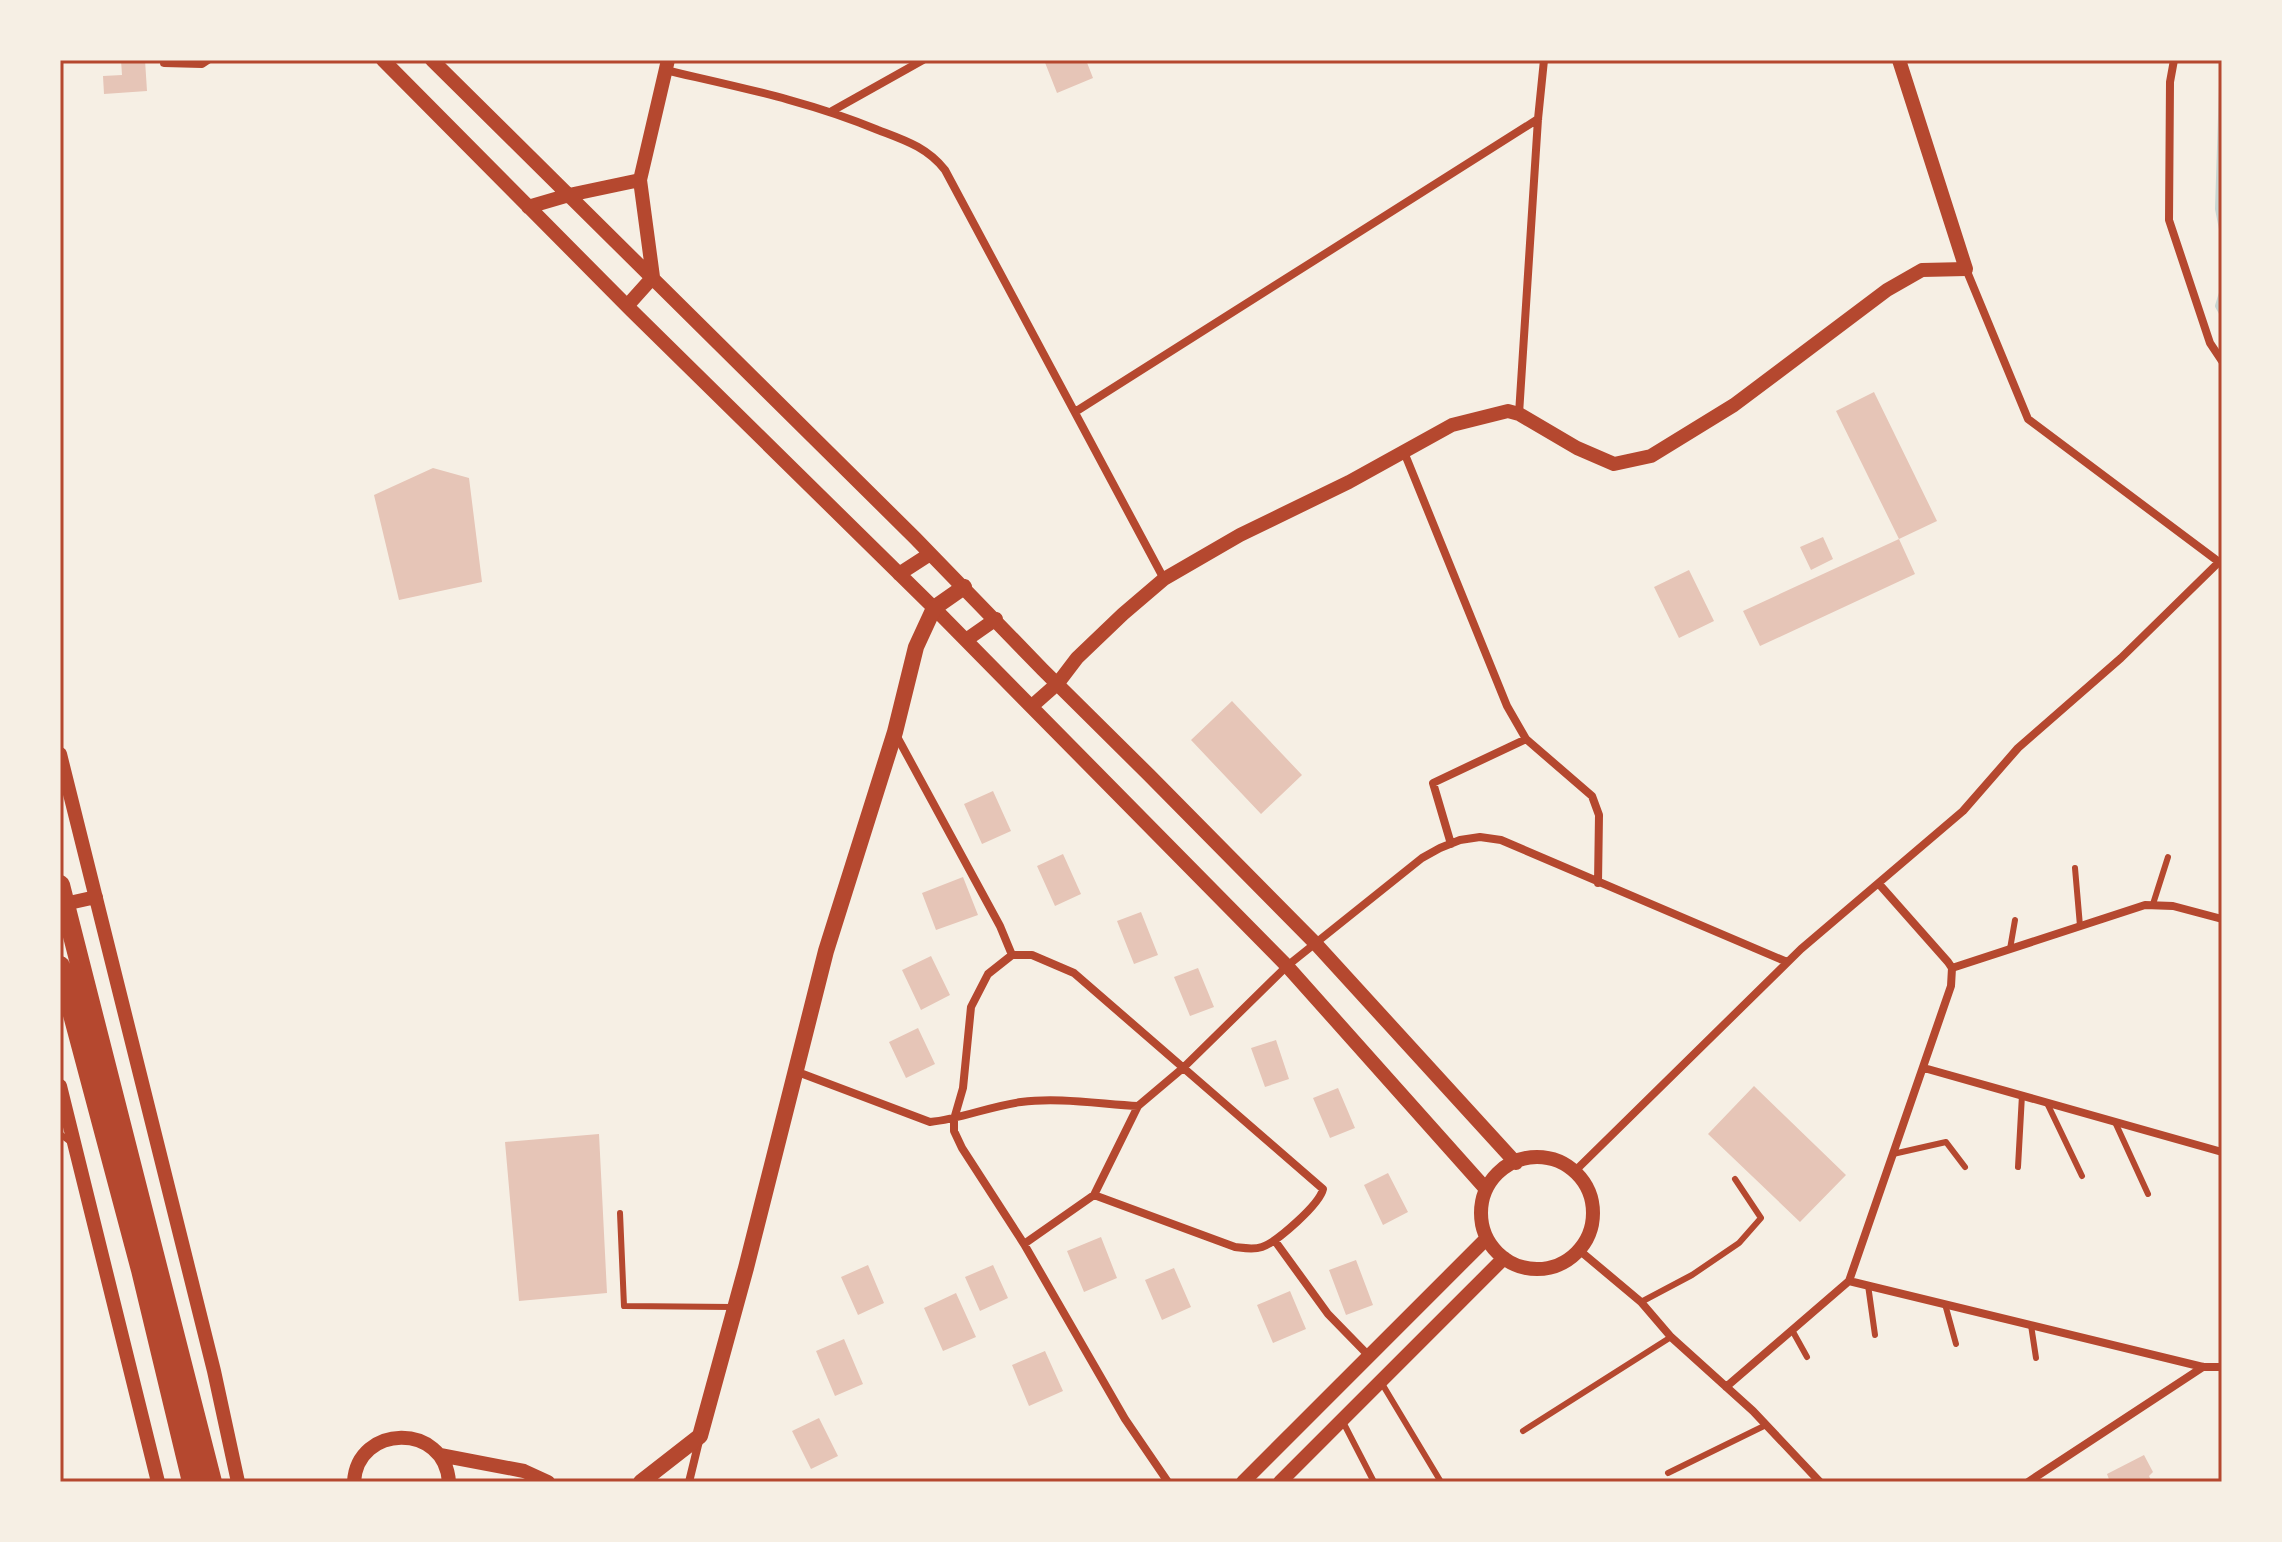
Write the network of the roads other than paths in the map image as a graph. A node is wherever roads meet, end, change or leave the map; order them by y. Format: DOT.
graph roads {
  1 [pos="208,60"];
  2 [pos="383,60"];
  3 [pos="432,60"];
  4 [pos="441,60"];
  5 [pos="923,60"];
  6 [pos="1544,60"];
  7 [pos="1899,60"];
  8 [pos="2174,60"];
  9 [pos="164,63"];
  10 [pos="666,65"];
  11 [pos="454,82"];
  12 [pos="832,111"];
  13 [pos="1538,119"];
  14 [pos="640,180"];
  15 [pos="569,195"];
  16 [pos="528,207"];
  17 [pos="1966,269"];
  18 [pos="653,277"];
  19 [pos="627,306"];
  20 [pos="2222,361"];
  21 [pos="1075,412"];
  22 [pos="1519,414"];
  23 [pos="1404,452"];
  24 [pos="930,554"];
  25 [pos="2220,563"];
  26 [pos="899,574"];
  27 [pos="1164,579"];
  28 [pos="964,587"];
  29 [pos="934,608"];
  30 [pos="996,619"];
  31 [pos="966,640"];
  32 [pos="1058,683"];
  33 [pos="1032,706"];
  34 [pos="895,732"];
  35 [pos="1526,739"];
  36 [pos="60,754"];
  37 [pos="1451,844"];
  38 [pos="2168,857"];
  39 [pos="2075,868"];
  40 [pos="1598,883"];
  41 [pos="1879,884"];
  42 [pos="60,885"];
  43 [pos="96,897"];
  44 [pos="2153,904"];
  45 [pos="65,914"];
  46 [pos="2222,919"];
  47 [pos="2015,920"];
  48 [pos="2080,926"];
  49 [pos="1316,944"];
  50 [pos="2010,949"];
  51 [pos="1012,955"];
  52 [pos="1787,962"];
  53 [pos="60,966"];
  54 [pos="1287,966"];
  55 [pos="1952,968"];
  56 [pos="1183,1068"];
  57 [pos="1924,1068"];
  58 [pos="795,1071"];
  59 [pos="60,1086"];
  60 [pos="2022,1095"];
  61 [pos="2047,1103"];
  62 [pos="1138,1106"];
  63 [pos="954,1119"];
  64 [pos="2115,1122"];
  65 [pos="60,1134"];
  66 [pos="75,1145"];
  67 [pos="2222,1152"];
  68 [pos="1893,1154"];
  69 [pos="1516,1163"];
  70 [pos="1965,1167"];
  71 [pos="2018,1167"];
  72 [pos="1575,1171"];
  73 [pos="2082,1176"];
  74 [pos="1735,1179"];
  75 [pos="1485,1188"];
  76 [pos="2148,1194"];
  77 [pos="1094,1195"];
  78 [pos="620,1213"];
  79 [pos="1486,1239"];
  80 [pos="1275,1241"];
  81 [pos="1024,1244"];
  82 [pos="1579,1250"];
  83 [pos="1504,1258"];
  84 [pos="1849,1281"];
  85 [pos="1868,1285"];
  86 [pos="1641,1302"];
  87 [pos="1945,1304"];
  88 [pos="736,1307"];
  89 [pos="2031,1325"];
  90 [pos="1792,1330"];
  91 [pos="1875,1335"];
  92 [pos="1671,1337"];
  93 [pos="1956,1344"];
  94 [pos="1369,1356"];
  95 [pos="1807,1357"];
  96 [pos="2036,1358"];
  97 [pos="2203,1367"];
  98 [pos="2222,1367"];
  99 [pos="1380,1381"];
  100 [pos="1726,1387"];
  101 [pos="1342,1420"];
  102 [pos="1766,1425"];
  103 [pos="1523,1431"];
  104 [pos="700,1436"];
  105 [pos="440,1455"];
  106 [pos="1668,1473"];
  107 [pos="158,1482"];
  108 [pos="192,1482"];
  109 [pos="212,1482"];
  110 [pos="238,1482"];
  111 [pos="354,1482"];
  112 [pos="449,1482"];
  113 [pos="548,1482"];
  114 [pos="641,1482"];
  115 [pos="689,1482"];
  116 [pos="1168,1482"];
  117 [pos="1243,1482"];
  118 [pos="1280,1482"];
  119 [pos="1374,1482"];
  120 [pos="1441,1482"];
  121 [pos="1820,1482"];
  122 [pos="2028,1482"];
  1 -- 9 [label="street"];
  2 -- 16 [label="street"];
  3 -- 11 [label="street"];
  4 -- 11 [label="street"];
  5 -- 12 [label="street"];
  6 -- 13 [label="street"];
  7 -- 17 [label="street"];
  8 -- 20 [label="street"];
  10 -- 12 [label="street"];
  10 -- 14 [label="street"];
  11 -- 15 [label="street"];
  12 -- 21 [label="street"];
  13 -- 21 [label="street"];
  13 -- 22 [label="street"];
  14 -- 15 [label="street"];
  14 -- 18 [label="street"];
  15 -- 16 [label="street"];
  15 -- 18 [label="street"];
  16 -- 19 [label="street"];
  17 -- 22 [label="street"];
  17 -- 25 [label="street"];
  18 -- 19 [label="street"];
  18 -- 24 [label="street"];
  19 -- 26 [label="street"];
  21 -- 27 [label="street"];
  22 -- 23 [label="street"];
  23 -- 27 [label="street"];
  23 -- 35 [label="street"];
  24 -- 26 [label="street"];
  24 -- 28 [label="street"];
  25 -- 41 [label="street"];
  26 -- 29 [label="street"];
  27 -- 32 [label="street"];
  28 -- 29 [label="main road"];
  28 -- 30 [label="street"];
  29 -- 31 [label="street"];
  29 -- 34 [label="main road"];
  30 -- 31 [label="street"];
  30 -- 32 [label="street"];
  31 -- 33 [label="street"];
  32 -- 33 [label="street"];
  32 -- 49 [label="street"];
  33 -- 54 [label="street"];
  34 -- 51 [label="street"];
  34 -- 58 [label="main road"];
  35 -- 37 [label="street"];
  35 -- 40 [label="street"];
  36 -- 43 [label="street"];
  37 -- 40 [label="street"];
  37 -- 49 [label="street"];
  38 -- 44 [label="lane"];
  39 -- 48 [label="lane"];
  40 -- 52 [label="street"];
  41 -- 52 [label="street"];
  41 -- 55 [label="street"];
  42 -- 45 [label="highway"];
  43 -- 45 [label="street"];
  43 -- 110 [label="street"];
  44 -- 46 [label="street"];
  44 -- 48 [label="street"];
  45 -- 109 [label="highway"];
  47 -- 50 [label="lane"];
  48 -- 50 [label="street"];
  49 -- 54 [label="street"];
  49 -- 69 [label="street"];
  50 -- 55 [label="street"];
  51 -- 56 [label="street"];
  51 -- 63 [label="street"];
  52 -- 72 [label="street"];
  53 -- 108 [label="highway"];
  54 -- 56 [label="street"];
  54 -- 75 [label="street"];
  55 -- 57 [label="street"];
  56 -- 62 [label="street"];
  56 -- 80 [label="street"];
  57 -- 60 [label="street"];
  57 -- 68 [label="street"];
  58 -- 63 [label="street"];
  58 -- 88 [label="main road"];
  59 -- 66 [label="street"];
  60 -- 61 [label="street"];
  60 -- 71 [label="lane"];
  61 -- 64 [label="street"];
  61 -- 73 [label="lane"];
  62 -- 63 [label="street"];
  62 -- 77 [label="street"];
  63 -- 81 [label="street"];
  64 -- 67 [label="street"];
  64 -- 76 [label="lane"];
  65 -- 66 [label="lane"];
  66 -- 107 [label="street"];
  68 -- 70 [label="lane"];
  68 -- 84 [label="street"];
  69 -- 72 [label="street"];
  69 -- 75 [label="street"];
  72 -- 82 [label="street"];
  74 -- 86 [label="lane"];
  75 -- 79 [label="street"];
  77 -- 80 [label="street"];
  77 -- 81 [label="street"];
  78 -- 88 [label="lane"];
  79 -- 83 [label="street"];
  79 -- 94 [label="street"];
  80 -- 94 [label="street"];
  81 -- 116 [label="street"];
  82 -- 83 [label="street"];
  82 -- 86 [label="street"];
  83 -- 99 [label="street"];
  84 -- 85 [label="street"];
  84 -- 90 [label="street"];
  85 -- 87 [label="street"];
  85 -- 91 [label="lane"];
  86 -- 92 [label="street"];
  87 -- 89 [label="street"];
  87 -- 93 [label="lane"];
  88 -- 104 [label="main road"];
  89 -- 96 [label="lane"];
  89 -- 97 [label="street"];
  90 -- 95 [label="lane"];
  90 -- 100 [label="street"];
  92 -- 100 [label="street"];
  92 -- 103 [label="lane"];
  94 -- 117 [label="street"];
  97 -- 98 [label="street"];
  97 -- 122 [label="street"];
  99 -- 101 [label="street"];
  99 -- 120 [label="lane"];
  100 -- 102 [label="street"];
  101 -- 118 [label="street"];
  101 -- 119 [label="lane"];
  102 -- 106 [label="lane"];
  102 -- 121 [label="street"];
  104 -- 114 [label="main road"];
  104 -- 115 [label="street"];
  105 -- 111 [label="street"];
  105 -- 112 [label="street"];
  105 -- 113 [label="street"];
}
